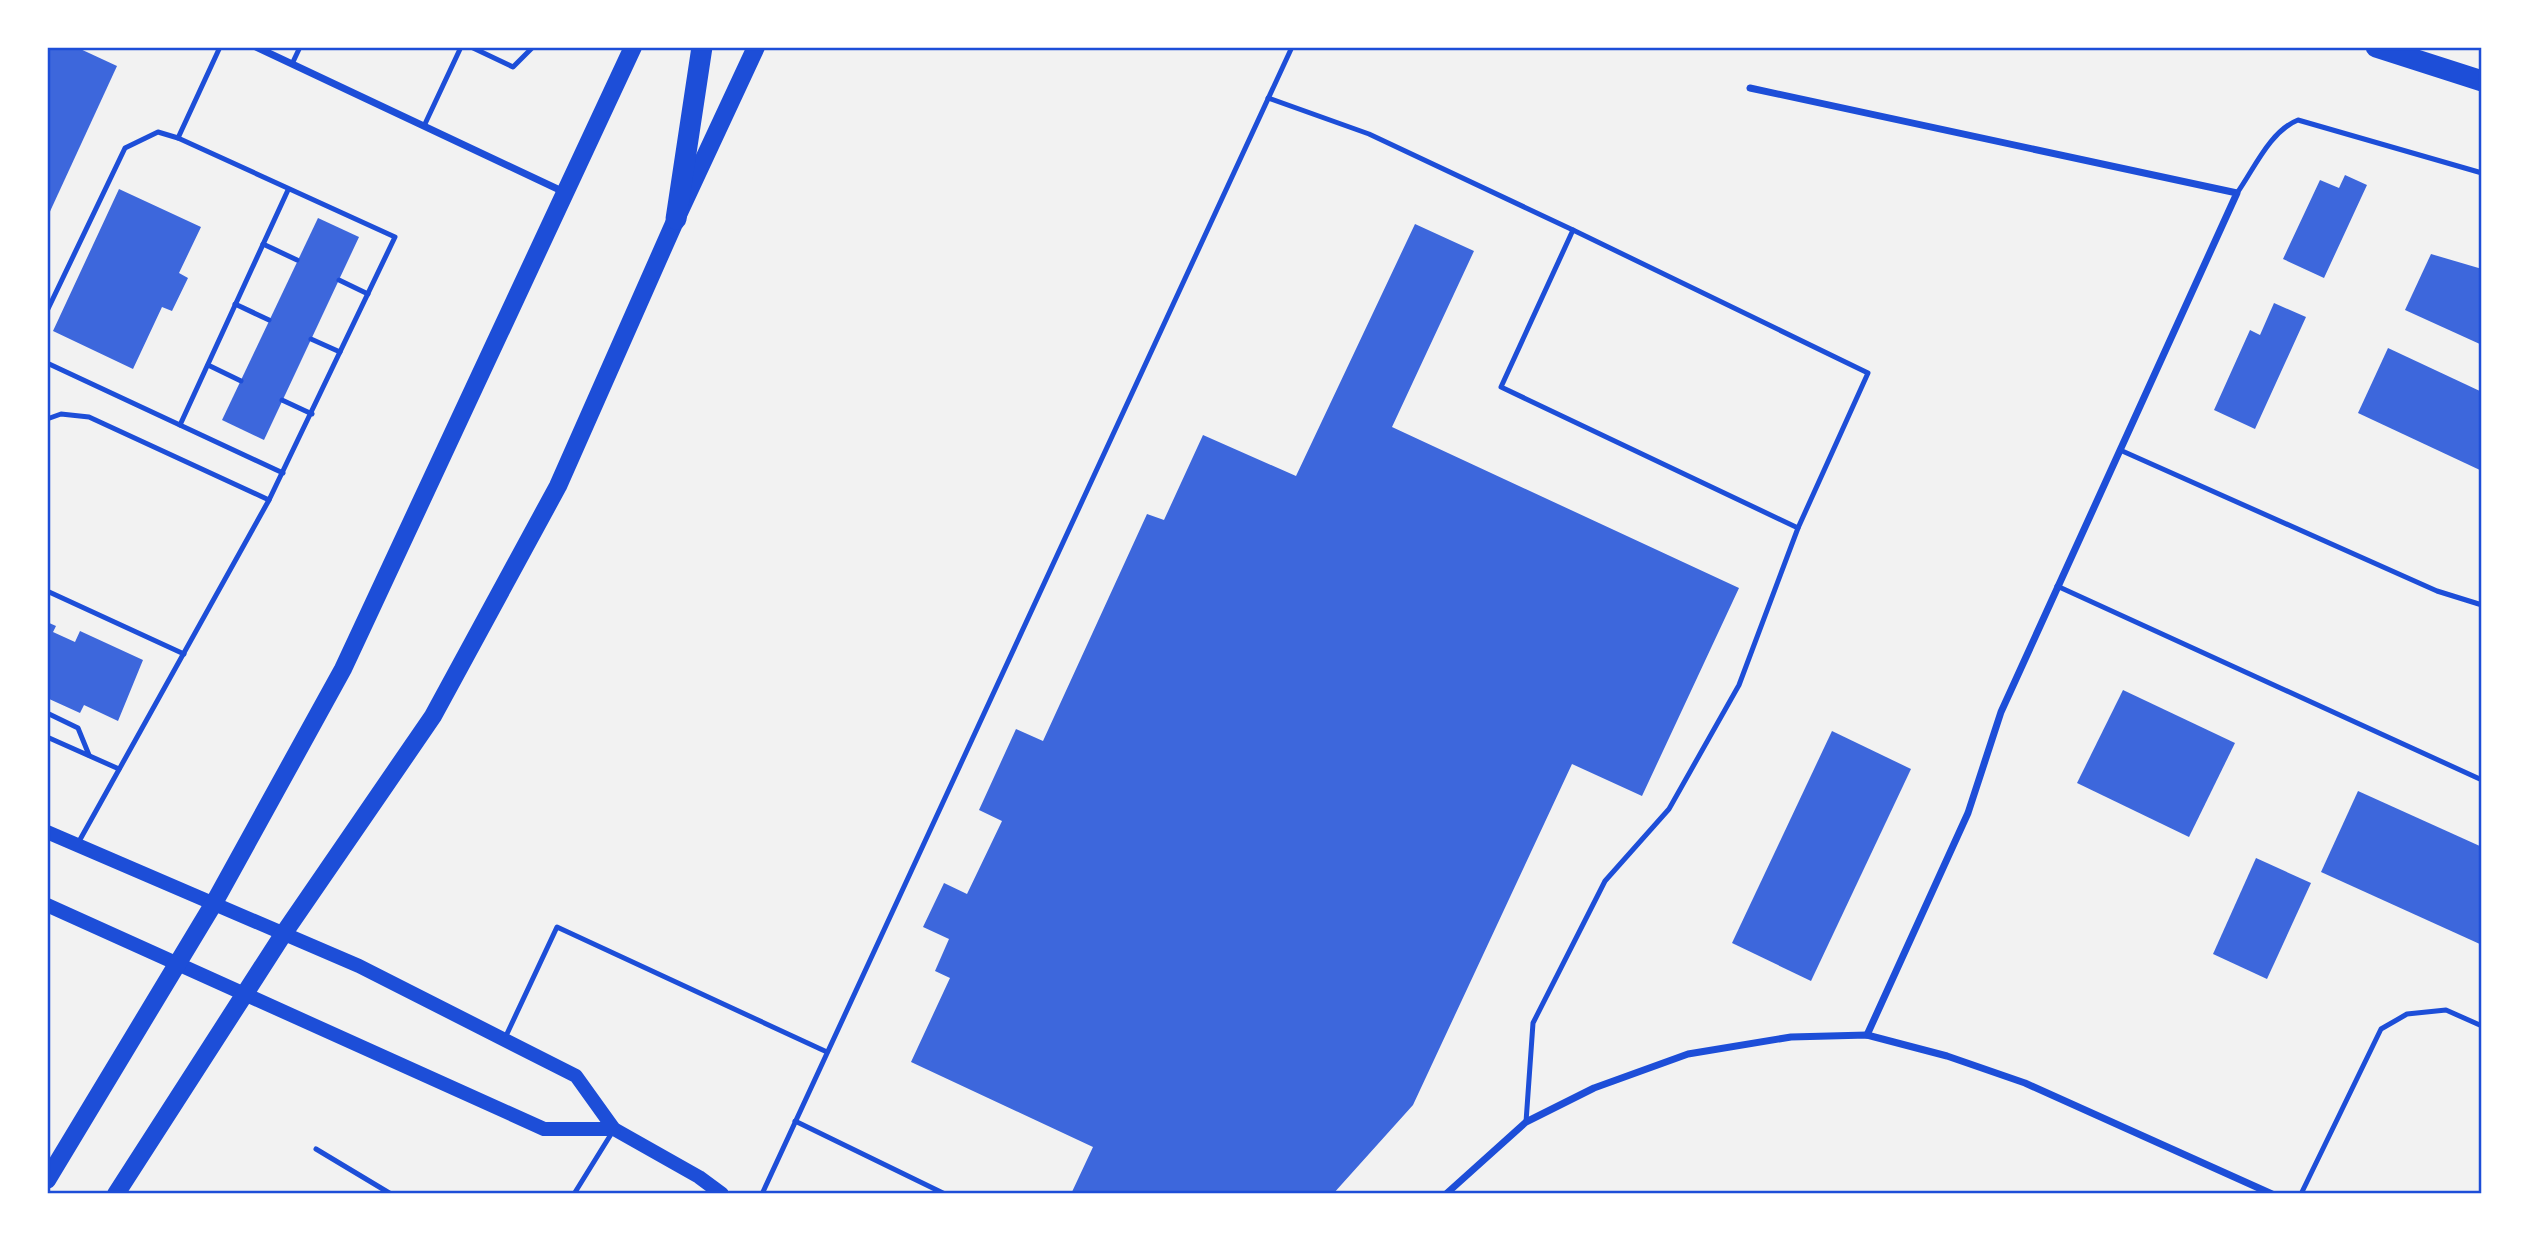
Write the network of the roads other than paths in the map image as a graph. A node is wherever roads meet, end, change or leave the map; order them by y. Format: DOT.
graph roads {
  1 [pos="220,47"];
  2 [pos="256,47"];
  3 [pos="300,47"];
  4 [pos="461,47"];
  5 [pos="471,47"];
  6 [pos="533,47"];
  7 [pos="633,47"];
  8 [pos="702,47"];
  9 [pos="756,47"];
  10 [pos="1292,47"];
  11 [pos="2376,47"];
  12 [pos="292,64"];
  13 [pos="2482,81"];
  14 [pos="1750,88"];
  15 [pos="1269,98"];
  16 [pos="425,126"];
  17 [pos="178,138"];
  18 [pos="2482,173"];
  19 [pos="288,190"];
  20 [pos="564,192"];
  21 [pos="2237,193"];
  22 [pos="676,219"];
  23 [pos="1573,230"];
  24 [pos="262,244"];
  25 [pos="297,260"];
  26 [pos="338,280"];
  27 [pos="368,294"];
  28 [pos="235,304"];
  29 [pos="47,311"];
  30 [pos="269,320"];
  31 [pos="311,339"];
  32 [pos="340,352"];
  33 [pos="47,363"];
  34 [pos="208,365"];
  35 [pos="241,381"];
  36 [pos="282,400"];
  37 [pos="312,414"];
  38 [pos="47,419"];
  39 [pos="180,425"];
  40 [pos="2120,450"];
  41 [pos="283,473"];
  42 [pos="269,500"];
  43 [pos="1798,528"];
  44 [pos="2057,586"];
  45 [pos="47,591"];
  46 [pos="2482,605"];
  47 [pos="184,654"];
  48 [pos="47,713"];
  49 [pos="47,737"];
  50 [pos="89,756"];
  51 [pos="119,769"];
  52 [pos="2482,780"];
  53 [pos="47,832"];
  54 [pos="77,846"];
  55 [pos="214,903"];
  56 [pos="47,905"];
  57 [pos="285,933"];
  58 [pos="177,965"];
  59 [pos="243,995"];
  60 [pos="2482,1026"];
  61 [pos="1867,1035"];
  62 [pos="505,1038"];
  63 [pos="827,1052"];
  64 [pos="795,1121"];
  65 [pos="1526,1122"];
  66 [pos="614,1129"];
  67 [pos="316,1149"];
  68 [pos="47,1180"];
  69 [pos="116,1194"];
  70 [pos="391,1194"];
  71 [pos="574,1194"];
  72 [pos="722,1194"];
  73 [pos="762,1194"];
  74 [pos="945,1194"];
  75 [pos="1446,1194"];
  76 [pos="2272,1194"];
  77 [pos="2301,1194"];
  1 -- 17 [label="lane"];
  2 -- 12 [label="street"];
  3 -- 12 [label="lane"];
  4 -- 16 [label="lane"];
  5 -- 6 [label="lane"];
  7 -- 20 [label="main road"];
  8 -- 22 [label="highway"];
  9 -- 22 [label="main road"];
  10 -- 15 [label="lane"];
  11 -- 13 [label="highway"];
  12 -- 16 [label="street"];
  14 -- 21 [label="street"];
  15 -- 23 [label="lane"];
  15 -- 63 [label="lane"];
  16 -- 20 [label="street"];
  17 -- 19 [label="lane"];
  17 -- 29 [label="lane"];
  18 -- 21 [label="lane"];
  19 -- 24 [label="lane"];
  19 -- 27 [label="lane"];
  20 -- 55 [label="main road"];
  21 -- 40 [label="street"];
  22 -- 57 [label="main road"];
  23 -- 43 [label="lane"];
  23 -- 43 [label="lane"];
  24 -- 25 [label="lane"];
  24 -- 28 [label="lane"];
  26 -- 27 [label="lane"];
  27 -- 32 [label="lane"];
  28 -- 30 [label="lane"];
  28 -- 34 [label="lane"];
  31 -- 32 [label="lane"];
  32 -- 37 [label="lane"];
  33 -- 39 [label="lane"];
  34 -- 35 [label="lane"];
  34 -- 39 [label="lane"];
  36 -- 37 [label="lane"];
  37 -- 41 [label="lane"];
  38 -- 42 [label="lane"];
  39 -- 41 [label="lane"];
  40 -- 44 [label="street"];
  40 -- 46 [label="lane"];
  41 -- 42 [label="lane"];
  42 -- 47 [label="lane"];
  43 -- 65 [label="lane"];
  44 -- 52 [label="lane"];
  44 -- 61 [label="street"];
  45 -- 47 [label="lane"];
  47 -- 51 [label="lane"];
  48 -- 50 [label="lane"];
  49 -- 50 [label="lane"];
  50 -- 51 [label="lane"];
  51 -- 54 [label="lane"];
  53 -- 54 [label="main road"];
  54 -- 55 [label="main road"];
  55 -- 57 [label="main road"];
  55 -- 58 [label="main road"];
  56 -- 58 [label="main road"];
  57 -- 59 [label="main road"];
  57 -- 62 [label="main road"];
  58 -- 59 [label="main road"];
  58 -- 68 [label="main road"];
  59 -- 66 [label="main road"];
  59 -- 69 [label="main road"];
  60 -- 77 [label="lane"];
  61 -- 65 [label="street"];
  61 -- 76 [label="street"];
  62 -- 63 [label="lane"];
  62 -- 66 [label="main road"];
  63 -- 64 [label="lane"];
  64 -- 73 [label="lane"];
  64 -- 74 [label="lane"];
  65 -- 75 [label="street"];
  66 -- 71 [label="lane"];
  66 -- 72 [label="main road"];
  67 -- 70 [label="lane"];
}
